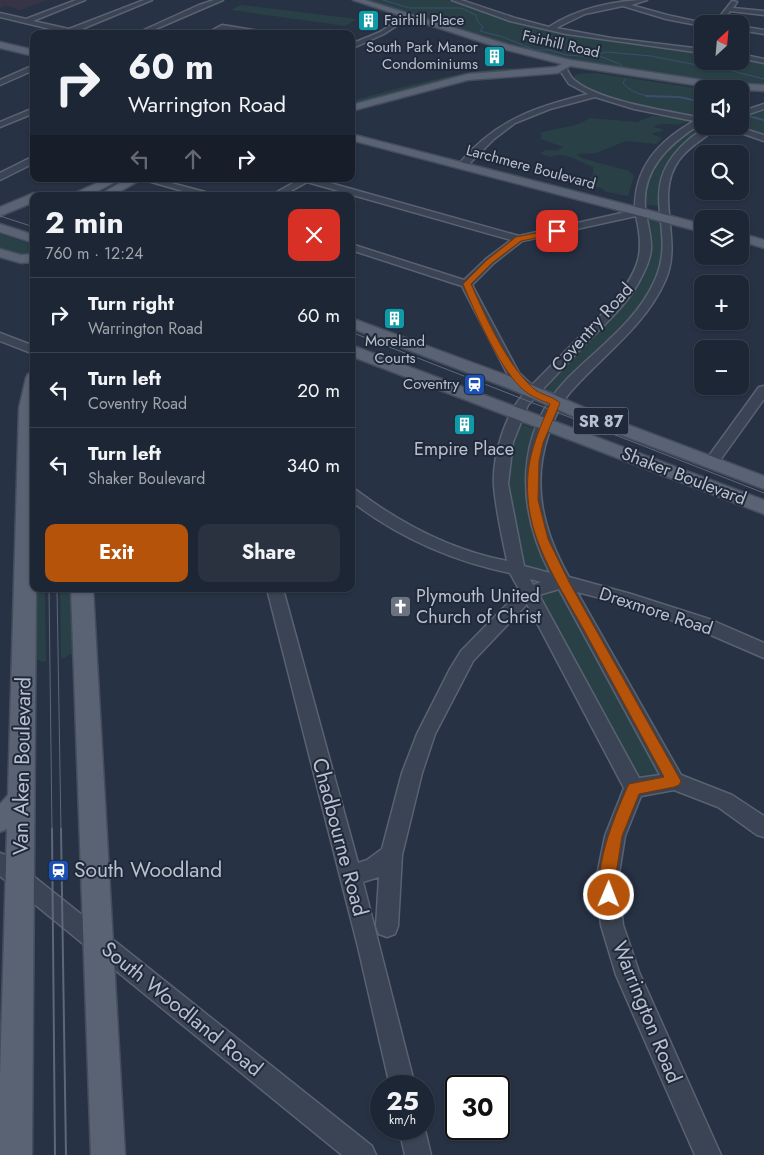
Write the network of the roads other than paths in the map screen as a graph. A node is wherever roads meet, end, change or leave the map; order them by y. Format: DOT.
graph roads {
  1 [pos="82,0"];
  2 [pos="149,0"];
  3 [pos="220,0"];
  4 [pos="455,0"];
  5 [pos="616,0"];
  6 [pos="644,0"];
  7 [pos="736,0"];
  8 [pos="356,1"];
  9 [pos="52,4"];
  10 [pos="623,4"];
  11 [pos="65,7"];
  12 [pos="729,9"];
  13 [pos="764,13"];
  14 [pos="0,15"];
  15 [pos="725,15"];
  16 [pos="406,17"];
  17 [pos="27,21"];
  18 [pos="694,22"];
  19 [pos="550,29"];
  20 [pos="67,30"];
  21 [pos="74,30"];
  22 [pos="147,30"];
  23 [pos="216,30"];
  24 [pos="241,30"];
  25 [pos="749,30"];
  26 [pos="764,32"];
  27 [pos="355,45"];
  28 [pos="2,47"];
  29 [pos="694,50"];
  30 [pos="30,52"];
  31 [pos="749,58"];
  32 [pos="764,61"];
  33 [pos="566,66"];
  34 [pos="30,69"];
  35 [pos="519,69"];
  36 [pos="0,82"];
  37 [pos="694,87"];
  38 [pos="764,88"];
  39 [pos="749,92"];
  40 [pos="764,93"];
  41 [pos="597,94"];
  42 [pos="355,99"];
  43 [pos="764,106"];
  44 [pos="355,107"];
  45 [pos="30,112"];
  46 [pos="749,112"];
  47 [pos="694,118"];
  48 [pos="0,125"];
  49 [pos="694,125"];
  50 [pos="355,132"];
  51 [pos="749,133"];
  52 [pos="702,135"];
  53 [pos="355,138"];
  54 [pos="764,138"];
  55 [pos="30,161"];
  56 [pos="464,163"];
  57 [pos="0,177"];
  58 [pos="109,182"];
  59 [pos="130,182"];
  60 [pos="157,182"];
  61 [pos="301,182"];
  62 [pos="318,182"];
  63 [pos="87,192"];
  64 [pos="111,192"];
  65 [pos="195,192"];
  66 [pos="283,192"];
  67 [pos="353,192"];
  68 [pos="355,193"];
  69 [pos="30,198"];
  70 [pos="6,204"];
  71 [pos="640,208"];
  72 [pos="0,212"];
  73 [pos="30,212"];
  74 [pos="665,215"];
  75 [pos="694,220"];
  76 [pos="694,225"];
  77 [pos="0,228"];
  78 [pos="749,232"];
  79 [pos="764,236"];
  80 [pos="30,238"];
  81 [pos="519,239"];
  82 [pos="749,240"];
  83 [pos="764,244"];
  84 [pos="355,248"];
  85 [pos="2,254"];
  86 [pos="30,258"];
  87 [pos="466,284"];
  88 [pos="355,325"];
  89 [pos="0,337"];
  90 [pos="30,348"];
  91 [pos="355,352"];
  92 [pos="764,390"];
  93 [pos="531,392"];
  94 [pos="30,398"];
  95 [pos="555,403"];
  96 [pos="516,413"];
  97 [pos="546,423"];
  98 [pos="711,463"];
  99 [pos="764,483"];
  100 [pos="355,495"];
  101 [pos="764,507"];
  102 [pos="516,570"];
  103 [pos="564,582"];
  104 [pos="82,592"];
  105 [pos="276,592"];
  106 [pos="529,592"];
  107 [pos="764,651"];
  108 [pos="674,781"];
  109 [pos="634,788"];
  110 [pos="21,799"];
  111 [pos="0,820"];
  112 [pos="764,828"];
  113 [pos="391,855"];
  114 [pos="10,871"];
  115 [pos="351,875"];
  116 [pos="386,926"];
  117 [pos="97,940"];
  118 [pos="399,1075"];
  119 [pos="415,1140"];
  120 [pos="15,1155"];
  121 [pos="108,1155"];
  122 [pos="363,1155"];
  123 [pos="418,1155"];
  124 [pos="708,1155"];
  1 -- 11 [label="street"];
  2 -- 21 [label="street"];
  3 -- 22 [label="street"];
  4 -- 19 [label="street"];
  5 -- 10 [label="street"];
  6 -- 10 [label="street"];
  7 -- 12 [label="street"];
  8 -- 16 [label="main road, Fairhill Road"];
  9 -- 11 [label="street"];
  10 -- 18 [label="street"];
  10 -- 19 [label="street"];
  11 -- 17 [label="street"];
  12 -- 13 [label="street"];
  12 -- 15 [label="street"];
  14 -- 17 [label="street"];
  16 -- 27 [label="street"];
  16 -- 33 [label="main road, Fairhill Road"];
  17 -- 20 [label="street"];
  19 -- 29 [label="street"];
  23 -- 24 [label="street"];
  25 -- 26 [label="street"];
  28 -- 30 [label="main road"];
  31 -- 32 [label="street"];
  33 -- 35 [label="main road"];
  33 -- 37 [label="main road, Fairhill Road"];
  33 -- 38 [label="main road, Fairhill Road"];
  33 -- 41 [label="street"];
  34 -- 36 [label="street"];
  35 -- 42 [label="main road"];
  35 -- 44 [label="main road"];
  39 -- 40 [label="main road"];
  41 -- 47 [label="street"];
  41 -- 56 [label="street"];
  43 -- 46 [label="street"];
  45 -- 48 [label="street"];
  49 -- 71 [label="street, Coventry Road"];
  50 -- 56 [label="main road, Larchmere Boulevard"];
  51 -- 54 [label="street"];
  52 -- 74 [label="street, Coventry Road"];
  53 -- 56 [label="main road, Larchmere Boulevard"];
  55 -- 57 [label="street"];
  56 -- 71 [label="main road, Larchmere Boulevard"];
  58 -- 63 [label="main road"];
  59 -- 64 [label="main road"];
  60 -- 65 [label="street"];
  61 -- 66 [label="street"];
  62 -- 67 [label="street"];
  68 -- 81 [label="street"];
  69 -- 70 [label="main road"];
  70 -- 72 [label="main road"];
  70 -- 73 [label="main road"];
  71 -- 74 [label="main road, Larchmere Boulevard"];
  71 -- 81 [label="street"];
  71 -- 93 [label="street, Coventry Road"];
  74 -- 75 [label="main road, Larchmere Boulevard"];
  74 -- 76 [label="main road, Larchmere Boulevard"];
  74 -- 95 [label="street, Coventry Road"];
  77 -- 80 [label="main road"];
  78 -- 79 [label="main road"];
  81 -- 87 [label="street"];
  82 -- 83 [label="main road"];
  84 -- 87 [label="street"];
  85 -- 86 [label="main road"];
  87 -- 93 [label="street"];
  88 -- 93 [label="main road, Shaker Boulevard / SR 87"];
  89 -- 90 [label="street"];
  91 -- 96 [label="main road, Shaker Boulevard / SR 87"];
  92 -- 98 [label="street"];
  93 -- 95 [label="main road, Shaker Boulevard / SR 87"];
  93 -- 96 [label="street, Coventry Road"];
  94 -- 110 [label="main road, Van Aken Boulevard"];
  95 -- 97 [label="street, Coventry Road"];
  95 -- 98 [label="main road, Shaker Boulevard / SR 87"];
  96 -- 97 [label="main road, Shaker Boulevard / SR 87"];
  96 -- 102 [label="street, Coventry Road"];
  97 -- 101 [label="main road, Shaker Boulevard / SR 87"];
  97 -- 103 [label="street, Coventry Road"];
  98 -- 99 [label="main road, Shaker Boulevard / SR 87"];
  100 -- 102 [label="street, Drexmore Road"];
  102 -- 103 [label="street, Drexmore Road"];
  102 -- 106 [label="street, Coventry Road"];
  103 -- 106 [label="street"];
  103 -- 107 [label="street, Drexmore Road"];
  103 -- 108 [label="street, Coventry Road"];
  104 -- 117 [label="main road"];
  105 -- 115 [label="street, Chadbourne Road"];
  106 -- 109 [label="street, Coventry Road"];
  106 -- 113 [label="street"];
  108 -- 109 [label="street"];
  108 -- 112 [label="street"];
  109 -- 124 [label="street, Warrington Road"];
  110 -- 111 [label="main road"];
  110 -- 114 [label="main road, Van Aken Boulevard"];
  113 -- 115 [label="street"];
  113 -- 116 [label="street"];
  114 -- 117 [label="street, South Woodland Road"];
  114 -- 120 [label="main road, Van Aken Boulevard"];
  115 -- 118 [label="street, Chadbourne Road"];
  117 -- 121 [label="main road"];
  117 -- 122 [label="street, South Woodland Road"];
  119 -- 123 [label="street"];
}
